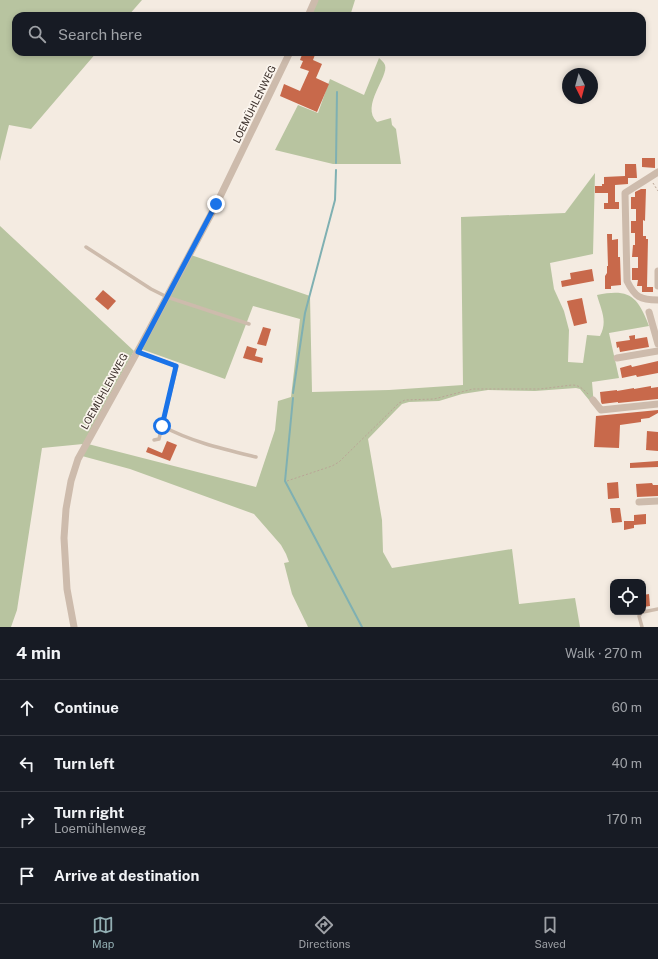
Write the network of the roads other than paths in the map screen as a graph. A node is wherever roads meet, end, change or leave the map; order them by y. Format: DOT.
graph roads {
  1 [pos="315,0"];
  2 [pos="310,12"];
  3 [pos="288,56"];
  4 [pos="658,172"];
  5 [pos="86,247"];
  6 [pos="658,272"];
  7 [pos="658,286"];
  8 [pos="167,296"];
  9 [pos="658,300"];
  10 [pos="649,312"];
  11 [pos="248,324"];
  12 [pos="658,344"];
  13 [pos="658,351"];
  14 [pos="138,352"];
  15 [pos="617,358"];
  16 [pos="593,400"];
  17 [pos="658,404"];
  18 [pos="162,426"];
  19 [pos="154,440"];
  20 [pos="256,457"];
  21 [pos="658,501"];
  22 [pos="639,502"];
  23 [pos="658,609"];
  24 [pos="646,611"];
  25 [pos="640,615"];
  26 [pos="74,627"];
  27 [pos="642,627"];
  1 -- 2 [label="street"];
  3 -- 8 [label="street, LOEMÜHLENWEG"];
  4 -- 9 [label="street"];
  5 -- 8 [label="lane"];
  6 -- 7 [label="street"];
  8 -- 11 [label="lane"];
  8 -- 14 [label="street, LOEMÜHLENWEG"];
  10 -- 12 [label="street"];
  13 -- 15 [label="street"];
  14 -- 18 [label="lane"];
  14 -- 26 [label="street, LOEMÜHLENWEG"];
  16 -- 17 [label="street"];
  18 -- 19 [label="lane"];
  18 -- 20 [label="lane"];
  21 -- 22 [label="street"];
  23 -- 24 [label="lane"];
  25 -- 27 [label="lane"];
}
